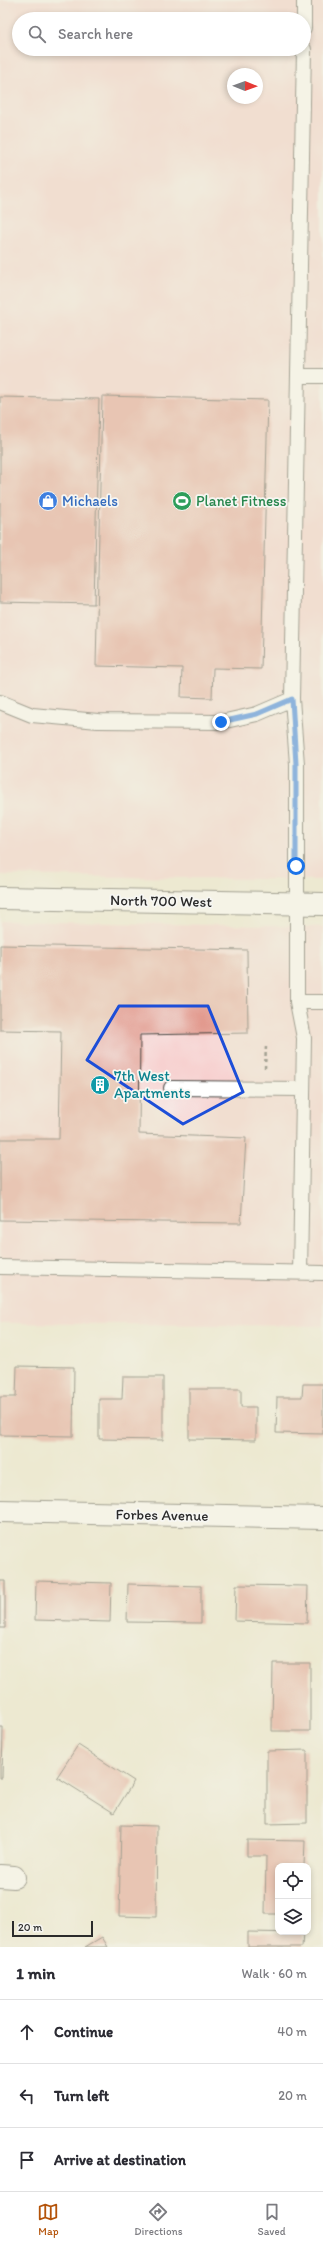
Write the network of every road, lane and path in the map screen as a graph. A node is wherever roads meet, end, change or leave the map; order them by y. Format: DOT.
graph roads {
  1 [pos="304,0"];
  2 [pos="304,12"];
  3 [pos="304,56"];
  4 [pos="298,376"];
  5 [pos="323,376"];
  6 [pos="292,699"];
  7 [pos="0,702"];
  8 [pos="0,898"];
  9 [pos="295,904"];
  10 [pos="323,904"];
  11 [pos="297,1002"];
  12 [pos="323,1002"];
  13 [pos="170,1088"];
  14 [pos="303,1089"];
  15 [pos="0,1267"];
  16 [pos="300,1273"];
  17 [pos="323,1273"];
  18 [pos="0,1511"];
  19 [pos="323,1518"];
  1 -- 2 [label="lane"];
  3 -- 4 [label="lane"];
  4 -- 5 [label="lane"];
  4 -- 6 [label="lane"];
  6 -- 7 [label="lane"];
  6 -- 9 [label="lane"];
  8 -- 9 [label="street, North 700 West"];
  9 -- 10 [label="street, North 700 West"];
  9 -- 11 [label="lane"];
  11 -- 12 [label="lane"];
  11 -- 14 [label="lane"];
  13 -- 14 [label="lane"];
  14 -- 16 [label="lane"];
  15 -- 16 [label="lane"];
  16 -- 17 [label="lane"];
  18 -- 19 [label="street, Forbes Avenue"];
}
